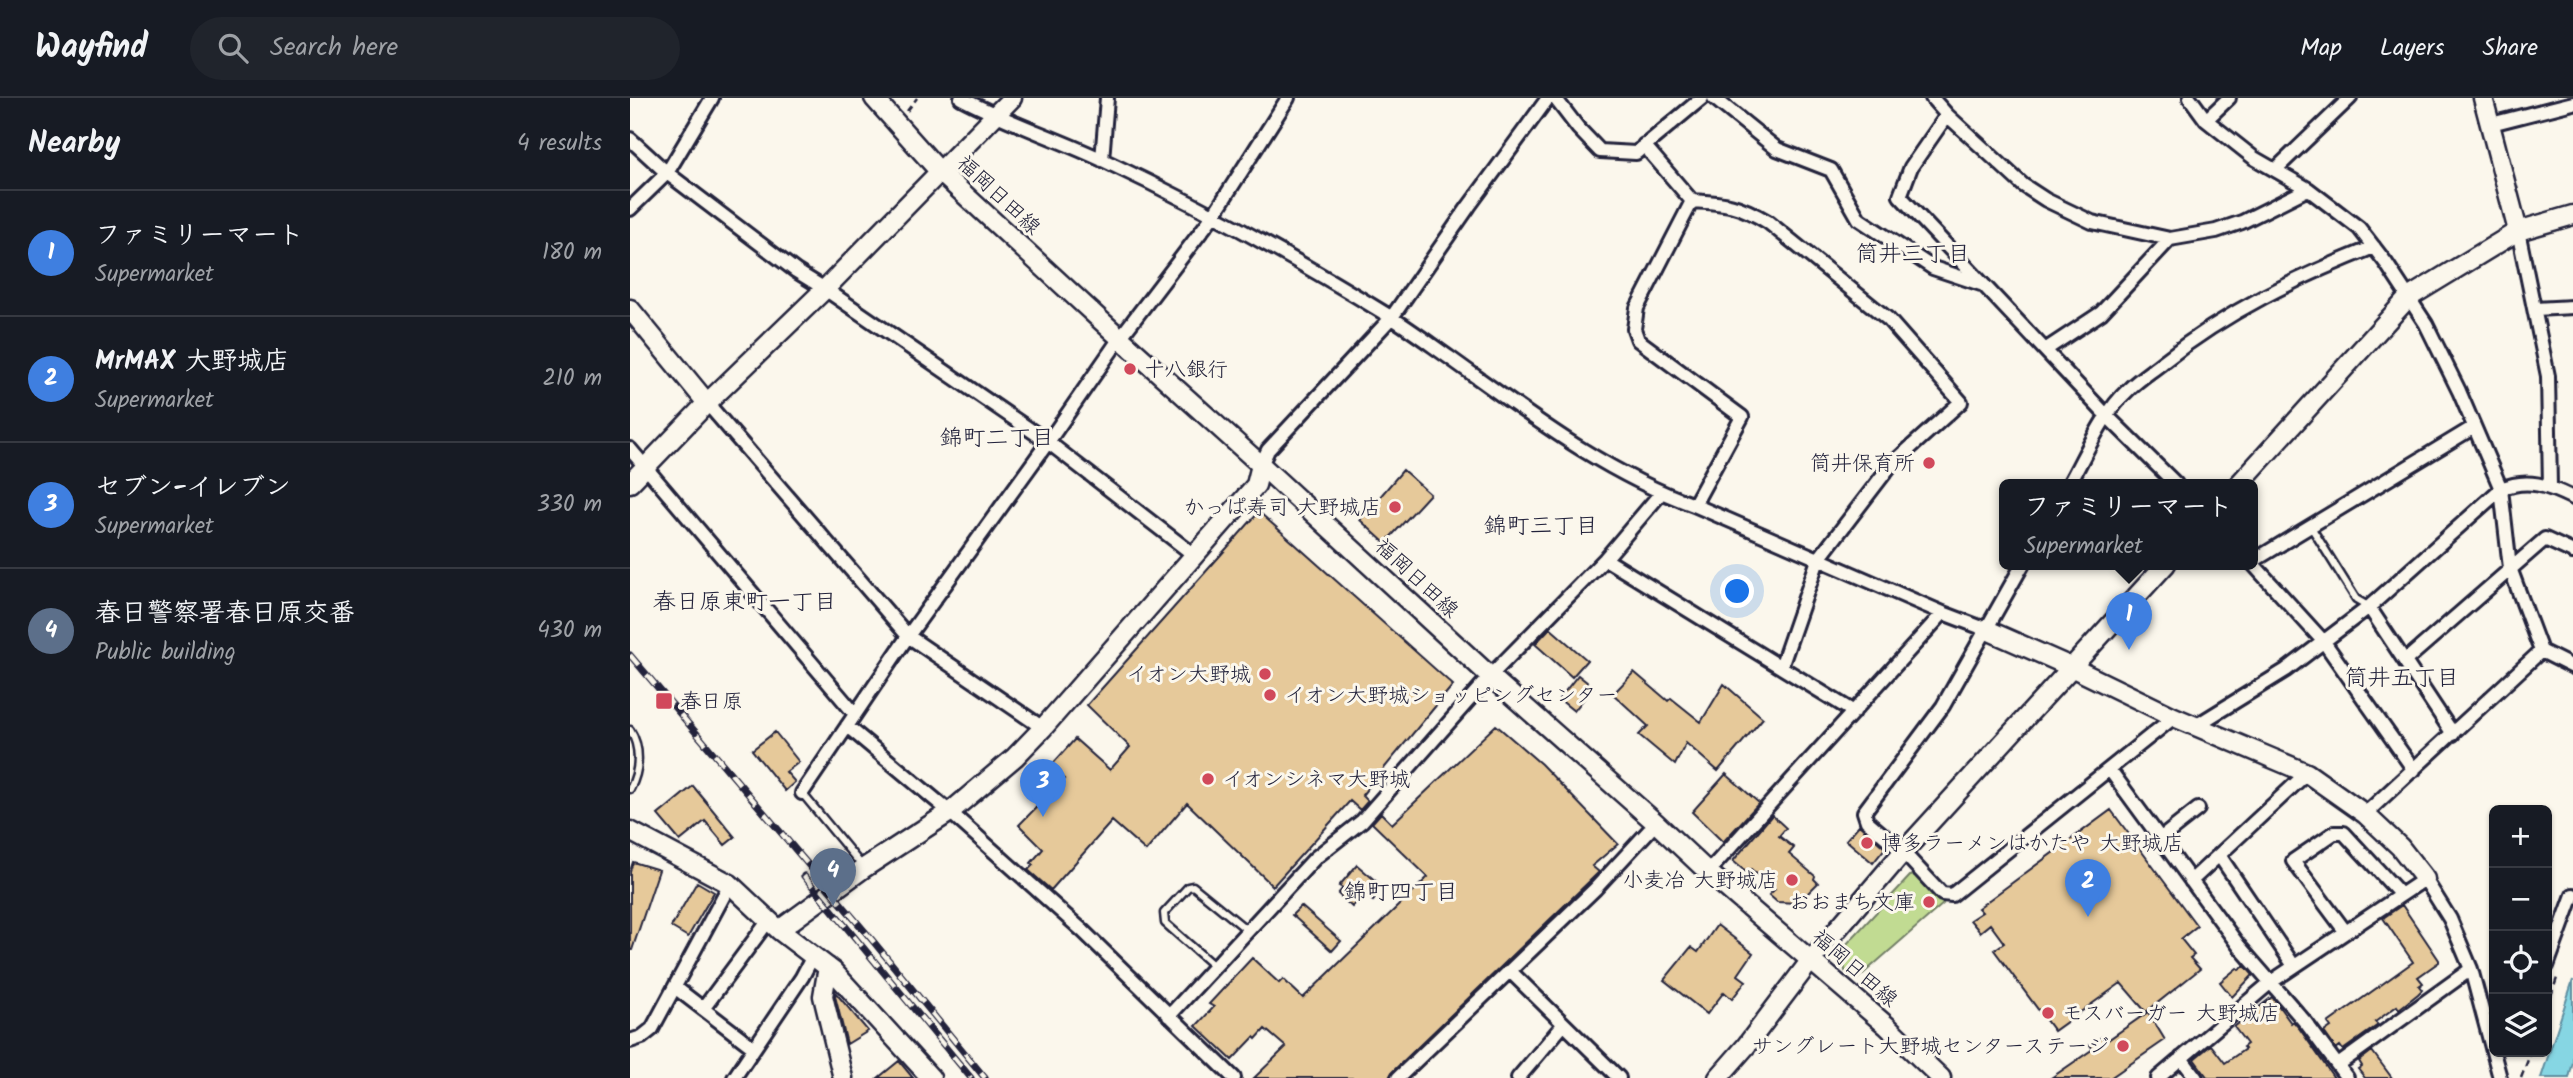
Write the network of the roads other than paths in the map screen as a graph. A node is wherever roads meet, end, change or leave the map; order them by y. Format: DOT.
graph roads {
  1 [pos="712,98"];
  2 [pos="874,98"];
  3 [pos="961,98"];
  4 [pos="1012,98"];
  5 [pos="1107,98"];
  6 [pos="1287,98"];
  7 [pos="1548,98"];
  8 [pos="1555,98"];
  9 [pos="1702,98"];
  10 [pos="1714,98"];
  11 [pos="1932,98"];
  12 [pos="2190,98"];
  13 [pos="2229,98"];
  14 [pos="2350,98"];
  15 [pos="2483,98"];
  16 [pos="2573,103"];
  17 [pos="994,115"];
  18 [pos="1947,115"];
  19 [pos="2206,120"];
  20 [pos="2491,124"];
  21 [pos="630,139"];
  22 [pos="1644,145"];
  23 [pos="1102,160"];
  24 [pos="2275,170"];
  25 [pos="940,172"];
  26 [pos="667,173"];
  27 [pos="2308,189"];
  28 [pos="1692,201"];
  29 [pos="630,209"];
  30 [pos="2573,215"];
  31 [pos="1213,216"];
  32 [pos="2518,231"];
  33 [pos="2170,239"];
  34 [pos="2374,247"];
  35 [pos="1984,286"];
  36 [pos="825,289"];
  37 [pos="2408,298"];
  38 [pos="2573,307"];
  39 [pos="630,309"];
  40 [pos="2535,309"];
  41 [pos="1392,317"];
  42 [pos="1120,338"];
  43 [pos="2045,350"];
  44 [pos="706,403"];
  45 [pos="2107,416"];
  46 [pos="2473,427"];
  47 [pos="1048,442"];
  48 [pos="630,449"];
  49 [pos="1261,464"];
  50 [pos="646,467"];
  51 [pos="2072,479"];
  52 [pos="2171,479"];
  53 [pos="2244,479"];
  54 [pos="630,483"];
  55 [pos="2550,487"];
  56 [pos="2501,489"];
  57 [pos="1661,493"];
  58 [pos="2573,498"];
  59 [pos="1694,505"];
  60 [pos="2311,527"];
  61 [pos="2573,552"];
  62 [pos="1194,555"];
  63 [pos="1605,559"];
  64 [pos="1818,559"];
  65 [pos="2258,560"];
  66 [pos="2510,568"];
  67 [pos="2258,569"];
  68 [pos="2019,570"];
  69 [pos="2160,570"];
  70 [pos="2369,607"];
  71 [pos="1942,613"];
  72 [pos="1985,629"];
  73 [pos="908,636"];
  74 [pos="2323,642"];
  75 [pos="2541,651"];
  76 [pos="2406,660"];
  77 [pos="1782,667"];
  78 [pos="2071,667"];
  79 [pos="2573,667"];
  80 [pos="1490,676"];
  81 [pos="1854,712"];
  82 [pos="855,714"];
  83 [pos="2174,716"];
  84 [pos="2197,725"];
  85 [pos="847,726"];
  86 [pos="1043,728"];
  87 [pos="630,730"];
  88 [pos="2453,734"];
  89 [pos="2414,770"];
  90 [pos="2110,771"];
  91 [pos="2307,773"];
  92 [pos="630,789"];
  93 [pos="802,793"];
  94 [pos="2198,809"];
  95 [pos="950,811"];
  96 [pos="2365,814"];
  97 [pos="1657,823"];
  98 [pos="630,831"];
  99 [pos="2160,839"];
  100 [pos="1903,852"];
  101 [pos="2219,855"];
  102 [pos="864,868"];
  103 [pos="1708,873"];
  104 [pos="2425,879"];
  105 [pos="2191,881"];
  106 [pos="730,884"];
  107 [pos="2401,895"];
  108 [pos="2573,895"];
  109 [pos="774,925"];
  110 [pos="1248,931"];
  111 [pos="2345,931"];
  112 [pos="2552,952"];
  113 [pos="813,956"];
  114 [pos="1811,960"];
  115 [pos="2294,965"];
  116 [pos="828,967"];
  117 [pos="1215,967"];
  118 [pos="2471,969"];
  119 [pos="1510,971"];
  120 [pos="2271,982"];
  121 [pos="676,988"];
  122 [pos="703,1009"];
  123 [pos="2489,1010"];
  124 [pos="1169,1016"];
  125 [pos="1563,1026"];
  126 [pos="630,1041"];
  127 [pos="754,1048"];
  128 [pos="2497,1057"];
  129 [pos="2181,1058"];
  130 [pos="2338,1065"];
  131 [pos="734,1078"];
  132 [pos="843,1078"];
  133 [pos="931,1078"];
  134 [pos="1234,1078"];
  135 [pos="1398,1078"];
  136 [pos="1518,1078"];
  137 [pos="1619,1078"];
  138 [pos="1718,1078"];
  139 [pos="1941,1078"];
  140 [pos="2158,1078"];
  141 [pos="2196,1078"];
  142 [pos="2347,1078"];
  143 [pos="2500,1078"];
  1 -- 26 [label="street"];
  2 -- 25 [label="street, 福岡日田線"];
  3 -- 17 [label="street"];
  4 -- 17 [label="street"];
  5 -- 23 [label="street"];
  6 -- 31 [label="street"];
  7 -- 41 [label="street"];
  8 -- 22 [label="street"];
  9 -- 22 [label="street"];
  10 -- 35 [label="street"];
  11 -- 18 [label="street"];
  12 -- 19 [label="street"];
  13 -- 19 [label="street"];
  14 -- 24 [label="street"];
  15 -- 20 [label="street"];
  16 -- 20 [label="street"];
  17 -- 23 [label="street"];
  17 -- 25 [label="street"];
  18 -- 33 [label="street"];
  18 -- 35 [label="street"];
  19 -- 24 [label="street"];
  20 -- 32 [label="street"];
  21 -- 26 [label="street"];
  22 -- 28 [label="street"];
  23 -- 31 [label="street"];
  24 -- 27 [label="street"];
  25 -- 36 [label="street"];
  25 -- 42 [label="street, 福岡日田線"];
  26 -- 29 [label="street"];
  26 -- 36 [label="street"];
  27 -- 33 [label="street"];
  27 -- 34 [label="street"];
  28 -- 59 [label="street"];
  28 -- 64 [label="street"];
  30 -- 32 [label="street"];
  31 -- 41 [label="street"];
  31 -- 42 [label="street"];
  32 -- 37 [label="street"];
  32 -- 40 [label="street"];
  33 -- 43 [label="street"];
  34 -- 37 [label="street"];
  34 -- 45 [label="street"];
  35 -- 43 [label="street"];
  36 -- 44 [label="street"];
  36 -- 47 [label="street"];
  37 -- 46 [label="street"];
  37 -- 53 [label="street"];
  38 -- 40 [label="street"];
  39 -- 44 [label="street"];
  40 -- 55 [label="street"];
  41 -- 49 [label="street"];
  41 -- 57 [label="street"];
  42 -- 47 [label="street"];
  42 -- 49 [label="street, 福岡日田線"];
  43 -- 45 [label="street"];
  44 -- 50 [label="street"];
  44 -- 73 [label="street"];
  45 -- 51 [label="street"];
  45 -- 52 [label="street"];
  46 -- 56 [label="street"];
  46 -- 60 [label="street"];
  47 -- 62 [label="street"];
  47 -- 73 [label="street"];
  48 -- 50 [label="street"];
  49 -- 62 [label="street"];
  49 -- 80 [label="street, 福岡日田線"];
  50 -- 54 [label="street"];
  50 -- 82 [label="street"];
  55 -- 56 [label="street"];
  55 -- 58 [label="street"];
  56 -- 66 [label="street"];
  56 -- 70 [label="street"];
  57 -- 59 [label="street"];
  57 -- 63 [label="street"];
  59 -- 64 [label="street"];
  60 -- 65 [label="street"];
  60 -- 70 [label="lane"];
  61 -- 66 [label="street"];
  62 -- 86 [label="street"];
  63 -- 77 [label="street"];
  63 -- 80 [label="street"];
  64 -- 71 [label="street"];
  64 -- 77 [label="street"];
  66 -- 75 [label="street"];
  66 -- 76 [label="street"];
  67 -- 74 [label="street"];
  68 -- 72 [label="street"];
  69 -- 78 [label="street"];
  70 -- 74 [label="street"];
  70 -- 76 [label="street"];
  71 -- 72 [label="street"];
  71 -- 81 [label="street"];
  72 -- 78 [label="street"];
  72 -- 100 [label="street"];
  73 -- 82 [label="street"];
  73 -- 86 [label="street"];
  74 -- 84 [label="street"];
  74 -- 89 [label="street"];
  75 -- 79 [label="street"];
  75 -- 88 [label="street"];
  76 -- 88 [label="street"];
  77 -- 81 [label="street"];
  78 -- 83 [label="street"];
  78 -- 100 [label="street"];
  80 -- 97 [label="street, 福岡日田線"];
  80 -- 110 [label="street"];
  81 -- 103 [label="street"];
  82 -- 85 [label="street"];
  83 -- 84 [label="street"];
  83 -- 90 [label="street"];
  84 -- 91 [label="street"];
  85 -- 93 [label="street"];
  85 -- 95 [label="street"];
  86 -- 95 [label="street"];
  87 -- 92 [label="lane"];
  88 -- 89 [label="street"];
  89 -- 96 [label="street"];
  90 -- 99 [label="street"];
  90 -- 100 [label="street"];
  91 -- 96 [label="street"];
  91 -- 101 [label="street"];
  93 -- 102 [label="lane"];
  94 -- 99 [label="street"];
  95 -- 102 [label="street"];
  95 -- 124 [label="street"];
  96 -- 104 [label="street"];
  97 -- 103 [label="street, 福岡日田線"];
  97 -- 119 [label="street"];
  98 -- 106 [label="street"];
  99 -- 105 [label="street"];
  100 -- 114 [label="street"];
  101 -- 105 [label="street"];
  101 -- 115 [label="street"];
  102 -- 109 [label="street"];
  103 -- 114 [label="street, 福岡日田線"];
  104 -- 107 [label="street"];
  104 -- 118 [label="street"];
  105 -- 120 [label="street"];
  106 -- 109 [label="street"];
  106 -- 121 [label="street"];
  107 -- 111 [label="street"];
  107 -- 111 [label="street"];
  108 -- 112 [label="street"];
  109 -- 113 [label="street"];
  109 -- 122 [label="street"];
  110 -- 117 [label="street"];
  110 -- 117 [label="lane"];
  111 -- 115 [label="street"];
  113 -- 116 [label="street"];
  113 -- 127 [label="street"];
  114 -- 138 [label="street"];
  114 -- 139 [label="street, 福岡日田線"];
  115 -- 120 [label="street"];
  116 -- 132 [label="street"];
  116 -- 133 [label="street"];
  117 -- 124 [label="street"];
  118 -- 123 [label="street"];
  118 -- 130 [label="street"];
  119 -- 125 [label="street"];
  119 -- 135 [label="street"];
  120 -- 129 [label="street"];
  120 -- 130 [label="street"];
  121 -- 122 [label="street"];
  121 -- 126 [label="street"];
  122 -- 127 [label="street"];
  124 -- 134 [label="street"];
  125 -- 136 [label="street"];
  125 -- 137 [label="street"];
  127 -- 131 [label="street"];
  128 -- 143 [label="street"];
  129 -- 140 [label="street"];
  129 -- 141 [label="street"];
  130 -- 142 [label="street"];
}
